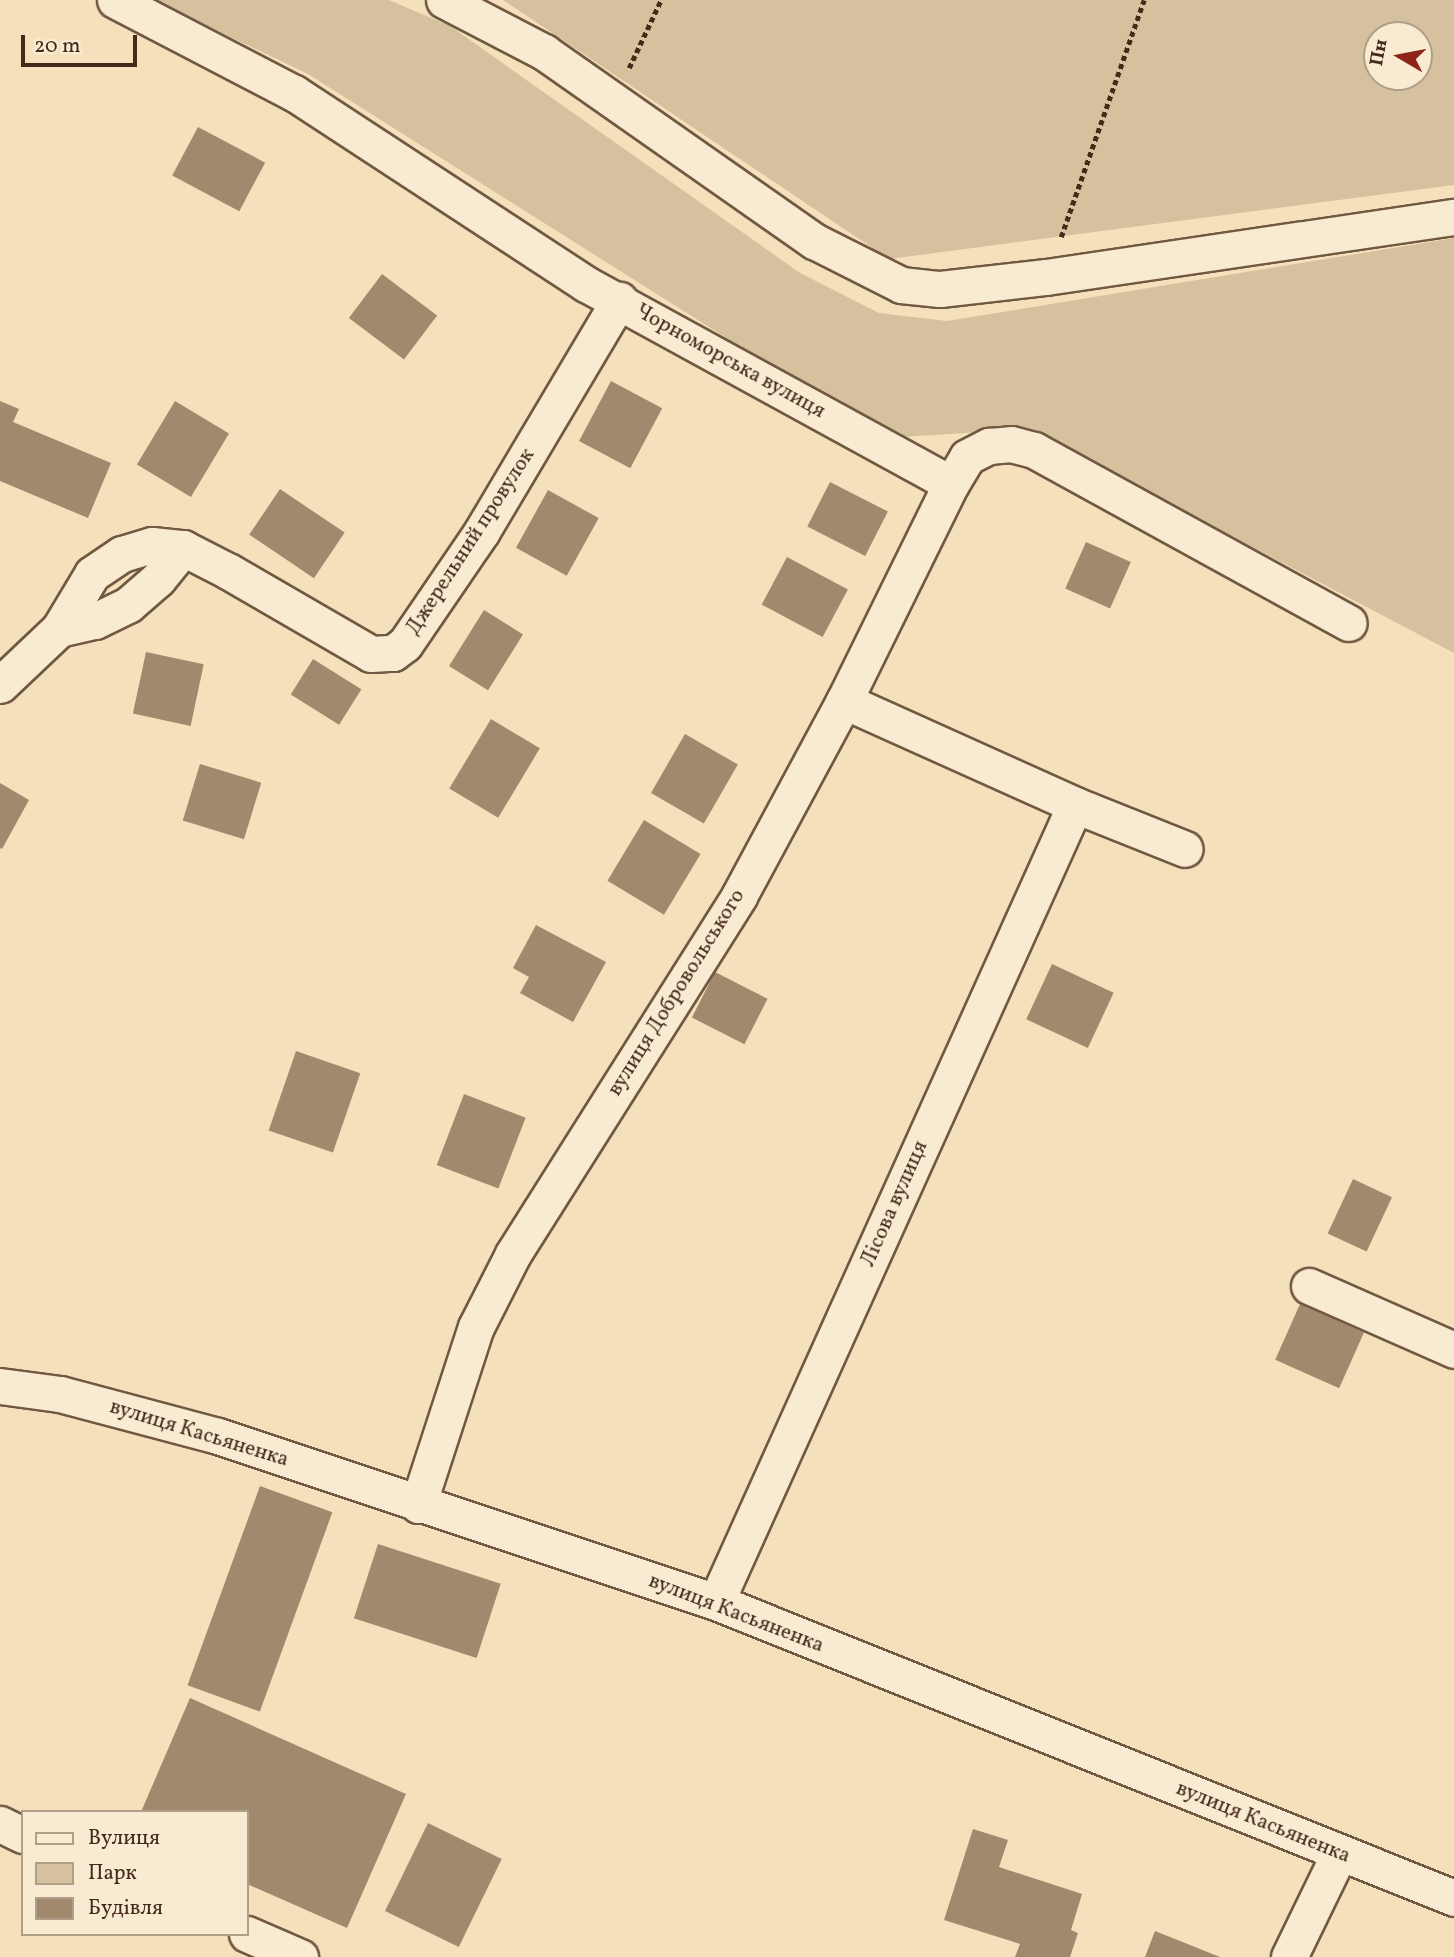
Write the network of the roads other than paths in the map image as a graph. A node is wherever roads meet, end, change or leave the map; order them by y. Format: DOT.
graph roads {
  1 [pos="115,0"];
  2 [pos="444,0"];
  3 [pos="1454,217"];
  4 [pos="619,300"];
  5 [pos="951,484"];
  6 [pos="1349,623"];
  7 [pos="0,685"];
  8 [pos="844,701"];
  9 [pos="1075,805"];
  10 [pos="1185,849"];
  11 [pos="1309,1286"];
  12 [pos="1454,1350"];
  13 [pos="0,1386"];
  14 [pos="418,1505"];
  15 [pos="716,1602"];
  16 [pos="0,1824"];
  17 [pos="21,1834"];
  18 [pos="1339,1854"];
  19 [pos="1454,1898"];
  20 [pos="248,1934"];
  21 [pos="300,1957"];
  22 [pos="1289,1957"];
  1 -- 4 [label="street, Чорноморська вулиця"];
  2 -- 3 [label="street"];
  4 -- 5 [label="street, Чорноморська вулиця"];
  4 -- 7 [label="street, Джерельний провулок"];
  5 -- 6 [label="street"];
  5 -- 8 [label="street, вулиця Добровольського"];
  8 -- 9 [label="street"];
  8 -- 14 [label="street, вулиця Добровольського"];
  9 -- 10 [label="street"];
  9 -- 15 [label="street, Лісова вулиця"];
  11 -- 12 [label="street"];
  13 -- 14 [label="street, вулиця Касьяненка"];
  14 -- 15 [label="street, вулиця Касьяненка"];
  15 -- 18 [label="street, вулиця Касьяненка"];
  16 -- 17 [label="street"];
  18 -- 19 [label="street, вулиця Касьяненка"];
  18 -- 22 [label="street"];
  20 -- 21 [label="street"];
}
